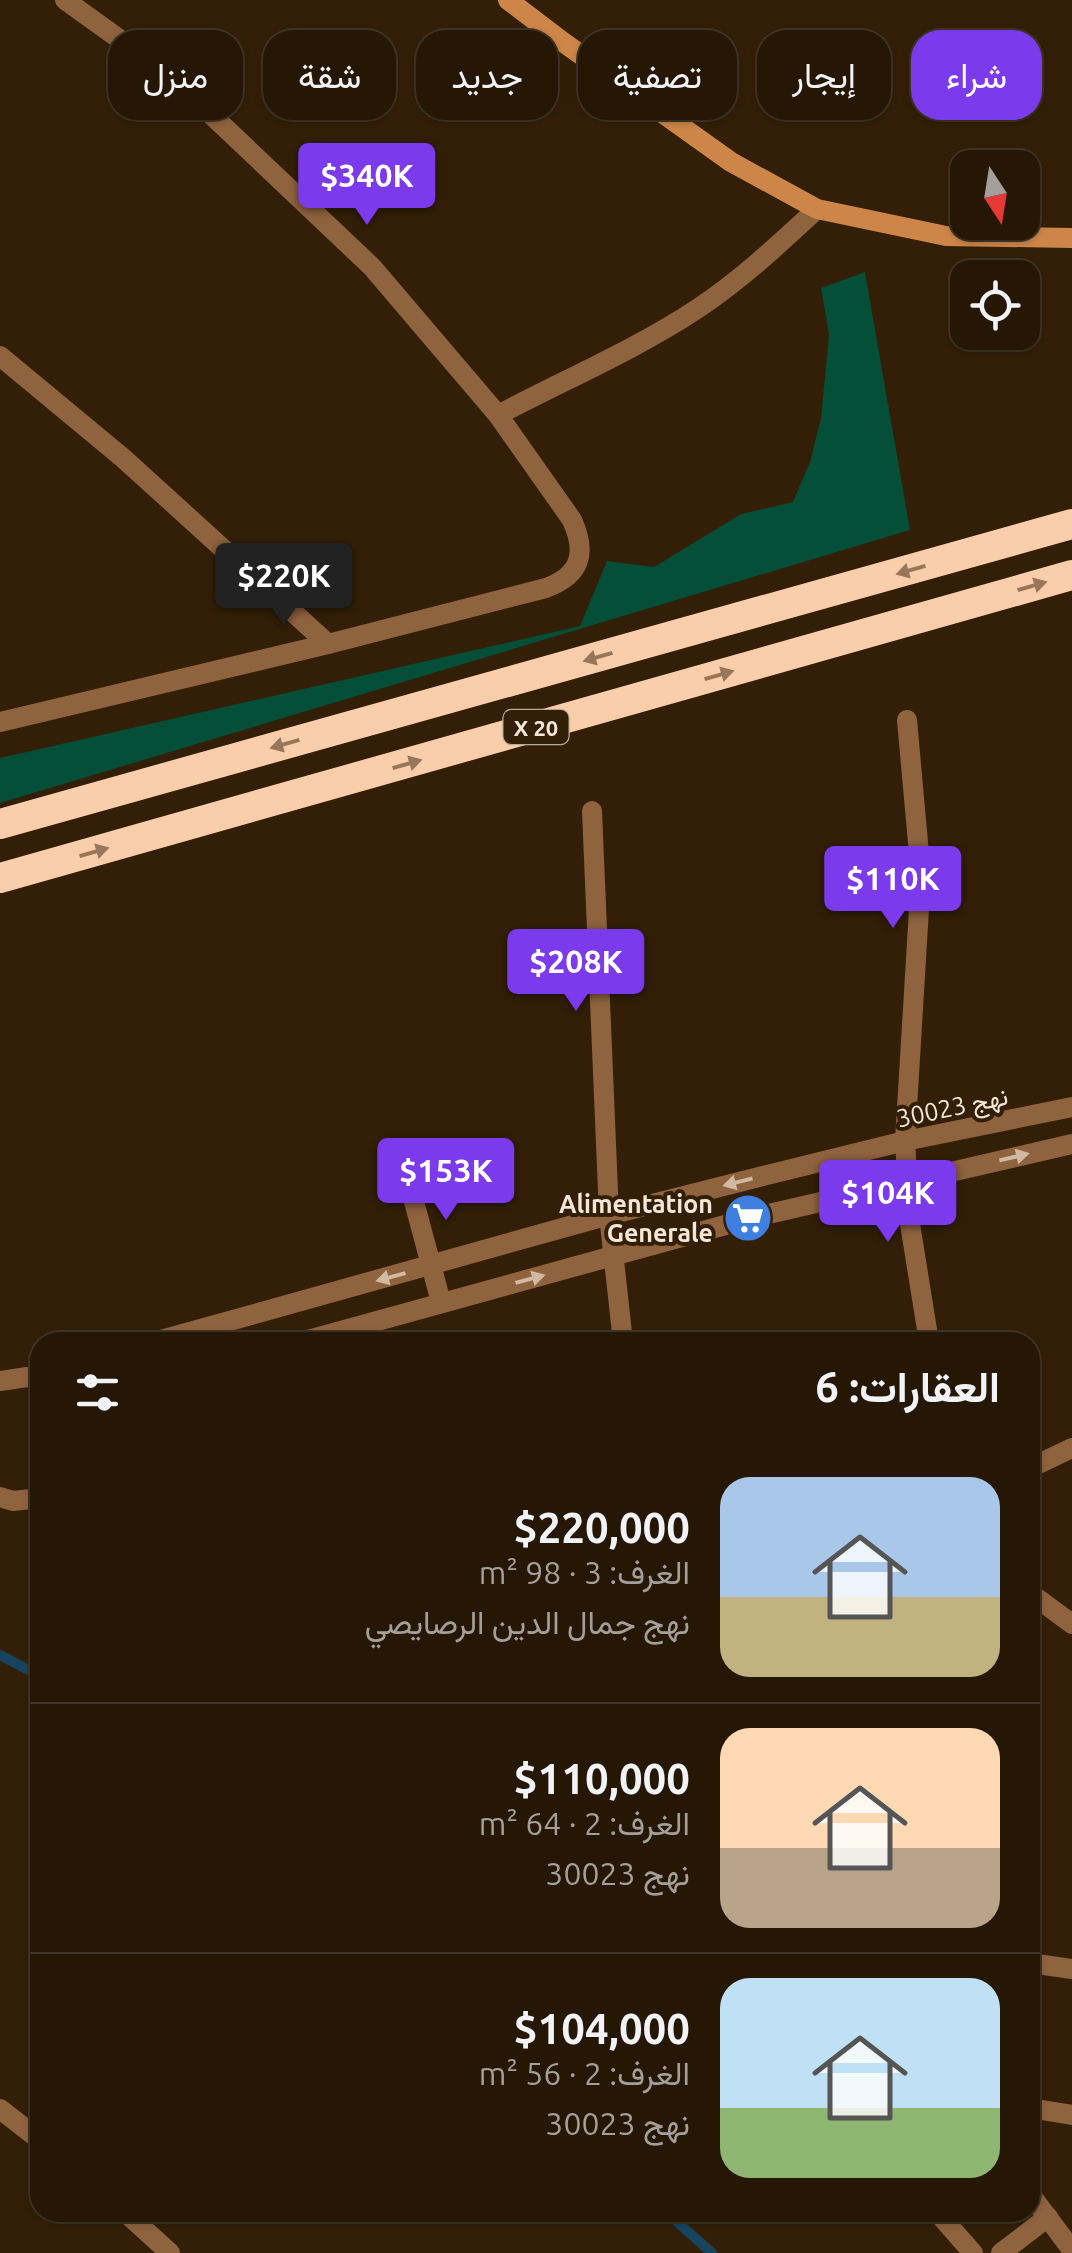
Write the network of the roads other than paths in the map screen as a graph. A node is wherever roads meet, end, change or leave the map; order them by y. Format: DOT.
graph roads {
  1 [pos="65,0"];
  2 [pos="508,0"];
  3 [pos="817,209"];
  4 [pos="1072,238"];
  5 [pos="0,356"];
  6 [pos="498,415"];
  7 [pos="1072,524"];
  8 [pos="1072,575"];
  9 [pos="328,644"];
  10 [pos="907,720"];
  11 [pos="0,722"];
  12 [pos="592,811"];
  13 [pos="0,824"];
  14 [pos="0,878"];
  15 [pos="1072,1108"];
  16 [pos="905,1141"];
  17 [pos="1072,1144"];
  18 [pos="402,1157"];
  19 [pos="906,1182"];
  20 [pos="609,1215"];
  21 [pos="613,1257"];
  22 [pos="432,1266"];
  23 [pos="441,1302"];
  24 [pos="191,1332"];
  25 [pos="336,1332"];
  26 [pos="622,1332"];
  27 [pos="927,1332"];
  28 [pos="30,1378"];
  29 [pos="0,1381"];
  30 [pos="1072,1448"];
  31 [pos="1040,1463"];
  32 [pos="0,1496"];
  33 [pos="30,1499"];
  34 [pos="1040,1600"];
  35 [pos="1072,1624"];
  36 [pos="1040,1965"];
  37 [pos="1072,1969"];
  38 [pos="0,2108"];
  39 [pos="1040,2110"];
  40 [pos="1072,2115"];
  41 [pos="30,2132"];
  42 [pos="1040,2206"];
  43 [pos="1048,2216"];
  44 [pos="136,2222"];
  45 [pos="946,2222"];
  46 [pos="1072,2250"];
  47 [pos="170,2253"];
  48 [pos="973,2253"];
  49 [pos="1001,2253"];
  1 -- 6 [label="street"];
  2 -- 3 [label="street"];
  3 -- 4 [label="street"];
  3 -- 6 [label="street"];
  5 -- 9 [label="street"];
  6 -- 9 [label="street"];
  7 -- 13 [label="highway, X 20, one-way"];
  14 -- 8 [label="highway, X 20, one-way"];
  9 -- 11 [label="street"];
  10 -- 16 [label="street"];
  12 -- 20 [label="street"];
  15 -- 16 [label="street, نهج 30023"];
  16 -- 19 [label="street"];
  16 -- 20 [label="street, نهج 30023, one-way"];
  19 -- 17 [label="street, one-way"];
  18 -- 22 [label="street"];
  19 -- 21 [label="street"];
  19 -- 27 [label="street"];
  20 -- 21 [label="street"];
  20 -- 22 [label="street, نهج 30023"];
  23 -- 21 [label="street, one-way"];
  21 -- 26 [label="street"];
  22 -- 23 [label="street"];
  22 -- 24 [label="street, نهج 30023, one-way"];
  23 -- 25 [label="street"];
  28 -- 29 [label="street"];
  30 -- 31 [label="street"];
  32 -- 33 [label="street"];
  34 -- 35 [label="street"];
  36 -- 37 [label="street"];
  38 -- 41 [label="street"];
  39 -- 40 [label="street"];
  42 -- 43 [label="street"];
  43 -- 46 [label="street"];
  43 -- 49 [label="street"];
  44 -- 47 [label="street"];
  45 -- 48 [label="street"];
}
